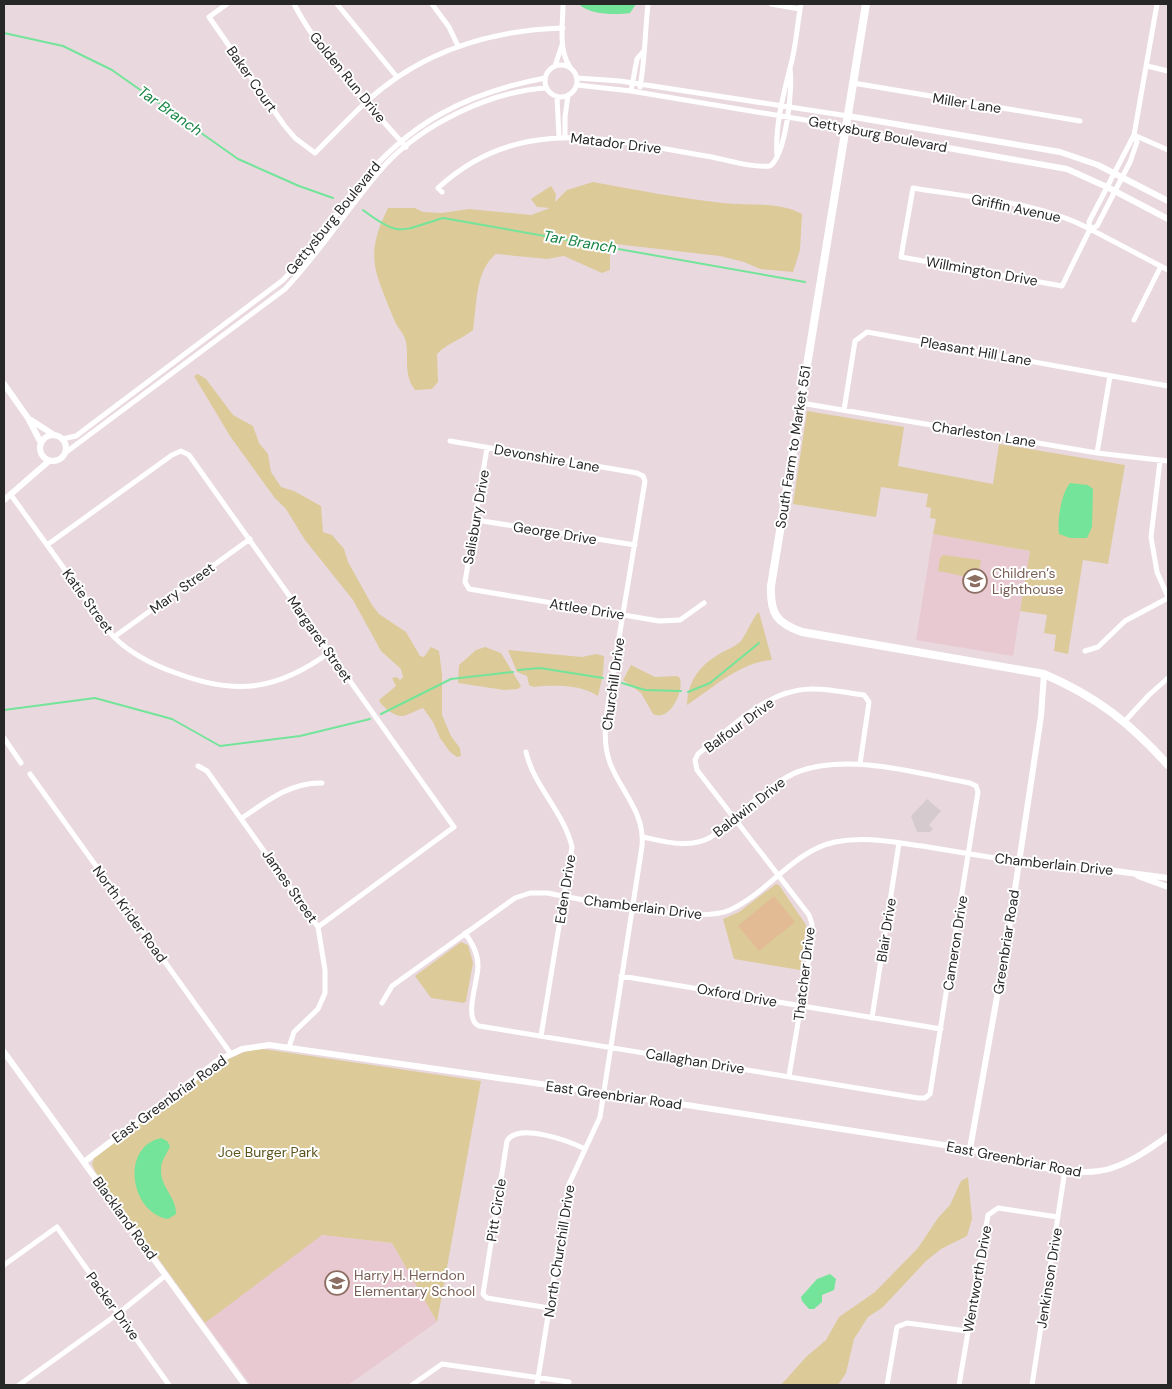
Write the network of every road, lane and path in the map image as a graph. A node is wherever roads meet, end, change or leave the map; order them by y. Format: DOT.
graph roads {
  1 [pos="227,4"];
  2 [pos="294,4"];
  3 [pos="337,4"];
  4 [pos="432,4"];
  5 [pos="562,4"];
  6 [pos="648,4"];
  7 [pos="771,4"];
  8 [pos="866,4"];
  9 [pos="1157,4"];
  10 [pos="800,6"];
  11 [pos="563,28"];
  12 [pos="563,40"];
  13 [pos="458,46"];
  14 [pos="643,52"];
  15 [pos="555,66"];
  16 [pos="1147,66"];
  17 [pos="570,67"];
  18 [pos="790,69"];
  19 [pos="1168,71"];
  20 [pos="397,77"];
  21 [pos="545,78"];
  22 [pos="577,78"];
  23 [pos="633,83"];
  24 [pos="853,83"];
  25 [pos="640,84"];
  26 [pos="577,85"];
  27 [pos="547,88"];
  28 [pos="632,91"];
  29 [pos="639,92"];
  30 [pos="568,95"];
  31 [pos="557,97"];
  32 [pos="367,101"];
  33 [pos="782,106"];
  34 [pos="788,107"];
  35 [pos="780,116"];
  36 [pos="848,116"];
  37 [pos="786,117"];
  38 [pos="1080,122"];
  39 [pos="846,130"];
  40 [pos="1134,135"];
  41 [pos="565,136"];
  42 [pos="559,137"];
  43 [pos="400,140"];
  44 [pos="406,147"];
  45 [pos="1168,150"];
  46 [pos="777,156"];
  47 [pos="1114,173"];
  48 [pos="1122,178"];
  49 [pos="1107,187"];
  50 [pos="442,192"];
  51 [pos="1116,192"];
  52 [pos="1168,201"];
  53 [pos="1168,219"];
  54 [pos="1090,230"];
  55 [pos="320,238"];
  56 [pos="326,242"];
  57 [pos="901,257"];
  58 [pos="1161,266"];
  59 [pos="1168,270"];
  60 [pos="251,306"];
  61 [pos="256,312"];
  62 [pos="1134,320"];
  63 [pos="213,334"];
  64 [pos="218,341"];
  65 [pos="1110,376"];
  66 [pos="4,384"];
  67 [pos="1168,386"];
  68 [pos="801,403"];
  69 [pos="844,410"];
  70 [pos="28,418"];
  71 [pos="54,435"];
  72 [pos="62,439"];
  73 [pos="450,441"];
  74 [pos="41,443"];
  75 [pos="487,448"];
  76 [pos="40,452"];
  77 [pos="65,453"];
  78 [pos="1097,453"];
  79 [pos="49,461"];
  80 [pos="1160,461"];
  81 [pos="1168,461"];
  82 [pos="34,472"];
  83 [pos="643,476"];
  84 [pos="11,496"];
  85 [pos="4,500"];
  86 [pos="476,520"];
  87 [pos="250,540"];
  88 [pos="47,545"];
  89 [pos="635,545"];
  90 [pos="467,587"];
  91 [pos="1168,597"];
  92 [pos="704,603"];
  93 [pos="623,615"];
  94 [pos="114,637"];
  95 [pos="1085,651"];
  96 [pos="330,652"];
  97 [pos="1044,674"];
  98 [pos="1168,678"];
  99 [pos="1125,721"];
  100 [pos="4,738"];
  101 [pos="526,752"];
  102 [pos="695,760"];
  103 [pos="22,762"];
  104 [pos="860,764"];
  105 [pos="1168,765"];
  106 [pos="198,766"];
  107 [pos="30,774"];
  108 [pos="322,784"];
  109 [pos="974,784"];
  110 [pos="242,818"];
  111 [pos="734,818"];
  112 [pos="643,837"];
  113 [pos="899,843"];
  114 [pos="969,853"];
  115 [pos="1019,862"];
  116 [pos="1130,873"];
  117 [pos="780,874"];
  118 [pos="1168,878"];
  119 [pos="1168,887"];
  120 [pos="563,896"];
  121 [pos="632,907"];
  122 [pos="318,927"];
  123 [pos="465,933"];
  124 [pos="621,976"];
  125 [pos="382,1003"];
  126 [pos="801,1006"];
  127 [pos="872,1018"];
  128 [pos="941,1029"];
  129 [pos="541,1036"];
  130 [pos="288,1047"];
  131 [pos="610,1047"];
  132 [pos="4,1052"];
  133 [pos="231,1054"];
  134 [pos="789,1076"];
  135 [pos="602,1093"];
  136 [pos="921,1098"];
  137 [pos="1168,1136"];
  138 [pos="585,1149"];
  139 [pos="970,1149"];
  140 [pos="84,1162"];
  141 [pos="1065,1170"];
  142 [pos="1058,1218"];
  143 [pos="4,1265"];
  144 [pos="166,1275"];
  145 [pos="549,1308"];
  146 [pos="119,1314"];
  147 [pos="967,1331"];
  148 [pos="539,1378"];
  149 [pos="568,1382"];
  150 [pos="19,1385"];
  151 [pos="169,1385"];
  152 [pos="245,1385"];
  153 [pos="412,1385"];
  154 [pos="537,1385"];
  155 [pos="887,1385"];
  156 [pos="959,1385"];
  157 [pos="1032,1385"];
  1 -- 32 [label="street, Baker Court"];
  2 -- 32 [label="street, Golden Run Drive"];
  3 -- 20 [label="street"];
  4 -- 13 [label="street"];
  5 -- 11 [label="street"];
  6 -- 14 [label="street"];
  7 -- 10 [label="street"];
  8 -- 24 [label="main road, South Farm to Market 551"];
  9 -- 16 [label="street"];
  10 -- 18 [label="street"];
  11 -- 12 [label="street"];
  11 -- 13 [label="street"];
  12 -- 15 [label="street"];
  12 -- 17 [label="street"];
  13 -- 20 [label="street"];
  14 -- 23 [label="street"];
  14 -- 25 [label="street"];
  15 -- 17 [label="street"];
  15 -- 21 [label="street"];
  16 -- 19 [label="street"];
  16 -- 40 [label="street"];
  17 -- 22 [label="street"];
  18 -- 33 [label="street"];
  18 -- 34 [label="street"];
  20 -- 32 [label="street"];
  21 -- 27 [label="street"];
  21 -- 43 [label="street, Gettysburg Boulevard"];
  22 -- 23 [label="street, Gettysburg Boulevard"];
  22 -- 26 [label="street"];
  23 -- 25 [label="street, Gettysburg Boulevard"];
  23 -- 28 [label="street"];
  24 -- 36 [label="main road, South Farm to Market 551"];
  24 -- 38 [label="street, Miller Lane"];
  25 -- 29 [label="street"];
  25 -- 33 [label="street, Gettysburg Boulevard"];
  26 -- 28 [label="street, Gettysburg Boulevard"];
  26 -- 30 [label="street"];
  27 -- 31 [label="street"];
  27 -- 44 [label="street, Gettysburg Boulevard"];
  28 -- 29 [label="street, Gettysburg Boulevard"];
  29 -- 35 [label="street, Gettysburg Boulevard"];
  30 -- 31 [label="street"];
  30 -- 41 [label="street"];
  31 -- 42 [label="street"];
  32 -- 43 [label="street, Golden Run Drive"];
  33 -- 34 [label="street, Gettysburg Boulevard"];
  33 -- 35 [label="street"];
  34 -- 36 [label="street, Gettysburg Boulevard"];
  34 -- 37 [label="street"];
  35 -- 37 [label="street, Gettysburg Boulevard"];
  35 -- 46 [label="street"];
  36 -- 39 [label="main road, South Farm to Market 551"];
  36 -- 47 [label="street, Gettysburg Boulevard"];
  37 -- 39 [label="street, Gettysburg Boulevard"];
  37 -- 46 [label="street"];
  39 -- 49 [label="street, Gettysburg Boulevard"];
  39 -- 68 [label="main road, South Farm to Market 551"];
  40 -- 45 [label="street"];
  40 -- 47 [label="street"];
  40 -- 48 [label="street"];
  41 -- 42 [label="street, Matador Drive"];
  41 -- 46 [label="street, Matador Drive"];
  42 -- 50 [label="street, Matador Drive"];
  43 -- 44 [label="street, Golden Run Drive"];
  43 -- 55 [label="street, Gettysburg Boulevard"];
  44 -- 56 [label="street, Gettysburg Boulevard"];
  47 -- 48 [label="street, Gettysburg Boulevard"];
  47 -- 49 [label="street"];
  48 -- 51 [label="street"];
  48 -- 52 [label="street, Gettysburg Boulevard"];
  49 -- 51 [label="street, Gettysburg Boulevard"];
  49 -- 54 [label="street"];
  51 -- 53 [label="street, Gettysburg Boulevard"];
  51 -- 54 [label="street"];
  54 -- 57 [label="street, Willmington Drive"];
  54 -- 57 [label="street, Griffin Avenue"];
  54 -- 58 [label="street, Griffin Avenue"];
  55 -- 56 [label="street"];
  55 -- 60 [label="street, Gettysburg Boulevard"];
  56 -- 61 [label="street, Gettysburg Boulevard"];
  58 -- 59 [label="street, Griffin Avenue"];
  58 -- 62 [label="street"];
  60 -- 61 [label="street"];
  60 -- 63 [label="street, Gettysburg Boulevard"];
  61 -- 64 [label="street, Gettysburg Boulevard"];
  63 -- 64 [label="street"];
  63 -- 72 [label="street, Gettysburg Boulevard"];
  64 -- 77 [label="street, Gettysburg Boulevard"];
  65 -- 67 [label="street, Pleasant Hill Lane"];
  65 -- 69 [label="street, Pleasant Hill Lane"];
  65 -- 78 [label="street"];
  66 -- 70 [label="street"];
  68 -- 69 [label="street, Charleston Lane"];
  68 -- 97 [label="main road, South Farm to Market 551"];
  69 -- 78 [label="street, Charleston Lane"];
  70 -- 71 [label="street"];
  70 -- 74 [label="street"];
  71 -- 72 [label="street"];
  71 -- 74 [label="street"];
  72 -- 77 [label="street"];
  73 -- 75 [label="street, Devonshire Lane"];
  74 -- 76 [label="street"];
  75 -- 83 [label="street, Devonshire Lane"];
  75 -- 86 [label="street, Salisbury Drive"];
  76 -- 79 [label="street"];
  76 -- 82 [label="street"];
  77 -- 79 [label="street"];
  78 -- 80 [label="street, Charleston Lane"];
  79 -- 82 [label="street"];
  80 -- 81 [label="street, Charleston Lane"];
  80 -- 91 [label="street"];
  82 -- 84 [label="street"];
  83 -- 89 [label="street, Churchill Drive"];
  84 -- 85 [label="street"];
  84 -- 88 [label="street, Katie Street"];
  86 -- 89 [label="street, George Drive"];
  86 -- 90 [label="street, Salisbury Drive"];
  87 -- 88 [label="street, Margaret Street"];
  87 -- 94 [label="street, Mary Street"];
  87 -- 96 [label="street, Margaret Street"];
  88 -- 94 [label="street, Katie Street"];
  89 -- 93 [label="street, Churchill Drive"];
  90 -- 93 [label="street, Attlee Drive"];
  91 -- 95 [label="street"];
  92 -- 93 [label="street, Attlee Drive"];
  93 -- 112 [label="street, Churchill Drive"];
  94 -- 96 [label="street, Katie Street"];
  96 -- 122 [label="street, Margaret Street"];
  97 -- 99 [label="main road, South Farm to Market 551"];
  97 -- 115 [label="street, Greenbriar Road"];
  98 -- 99 [label="street"];
  99 -- 105 [label="main road, South Farm to Market 551"];
  100 -- 103 [label="street"];
  101 -- 120 [label="street, Eden Drive"];
  102 -- 104 [label="street, Balfour Drive"];
  102 -- 111 [label="street, Thatcher Drive"];
  104 -- 109 [label="street, Baldwin Drive"];
  104 -- 111 [label="street, Baldwin Drive"];
  106 -- 110 [label="street, James Street"];
  107 -- 133 [label="street, North Krider Road"];
  108 -- 110 [label="street"];
  109 -- 114 [label="street, Cameron Drive"];
  110 -- 122 [label="street, James Street"];
  111 -- 112 [label="street, Baldwin Drive"];
  111 -- 117 [label="street, Thatcher Drive"];
  112 -- 121 [label="street, Churchill Drive"];
  113 -- 114 [label="street, Chamberlain Drive"];
  113 -- 117 [label="street, Chamberlain Drive"];
  113 -- 127 [label="street, Blair Drive"];
  114 -- 115 [label="street, Chamberlain Drive"];
  114 -- 128 [label="street, Cameron Drive"];
  115 -- 116 [label="street, Chamberlain Drive"];
  115 -- 139 [label="street, Greenbriar Road"];
  116 -- 118 [label="street, Chamberlain Drive"];
  116 -- 119 [label="street, Chamberlain Drive"];
  117 -- 121 [label="street, Chamberlain Drive"];
  117 -- 126 [label="street, Thatcher Drive"];
  120 -- 121 [label="street, Chamberlain Drive"];
  120 -- 123 [label="street, Chamberlain Drive"];
  120 -- 129 [label="street, Eden Drive"];
  121 -- 124 [label="street, Churchill Drive"];
  122 -- 130 [label="street, James Street"];
  123 -- 125 [label="street, Chamberlain Drive"];
  123 -- 129 [label="street, Callaghan Drive"];
  124 -- 126 [label="street, Oxford Drive"];
  124 -- 131 [label="street, Churchill Drive"];
  126 -- 127 [label="street, Oxford Drive"];
  126 -- 134 [label="street, Thatcher Drive"];
  127 -- 128 [label="street, Oxford Drive"];
  128 -- 136 [label="street, Cameron Drive"];
  129 -- 131 [label="street, Callaghan Drive"];
  130 -- 133 [label="street, East Greenbriar Road"];
  130 -- 135 [label="street, East Greenbriar Road"];
  131 -- 134 [label="street, Callaghan Drive"];
  131 -- 135 [label="street, Churchill Drive"];
  132 -- 140 [label="street, Blackland Road"];
  133 -- 140 [label="street, East Greenbriar Road"];
  134 -- 136 [label="street, Callaghan Drive"];
  135 -- 138 [label="street, North Churchill Drive"];
  135 -- 139 [label="street, East Greenbriar Road"];
  137 -- 141 [label="street, East Greenbriar Road"];
  138 -- 145 [label="street, North Churchill Drive"];
  138 -- 145 [label="street, Pitt Circle"];
  139 -- 141 [label="street, East Greenbriar Road"];
  140 -- 144 [label="street, Blackland Road"];
  141 -- 142 [label="street, Jenkinson Drive"];
  142 -- 147 [label="street, Wentworth Drive"];
  142 -- 157 [label="street, Jenkinson Drive"];
  143 -- 146 [label="street, Packer Drive"];
  144 -- 146 [label="street"];
  144 -- 152 [label="street, Blackland Road"];
  145 -- 148 [label="street, North Churchill Drive"];
  146 -- 150 [label="street"];
  146 -- 151 [label="street, Packer Drive"];
  147 -- 155 [label="street"];
  147 -- 156 [label="street, Wentworth Drive"];
  148 -- 149 [label="street"];
  148 -- 153 [label="street"];
  148 -- 154 [label="street, North Churchill Drive"];
}
